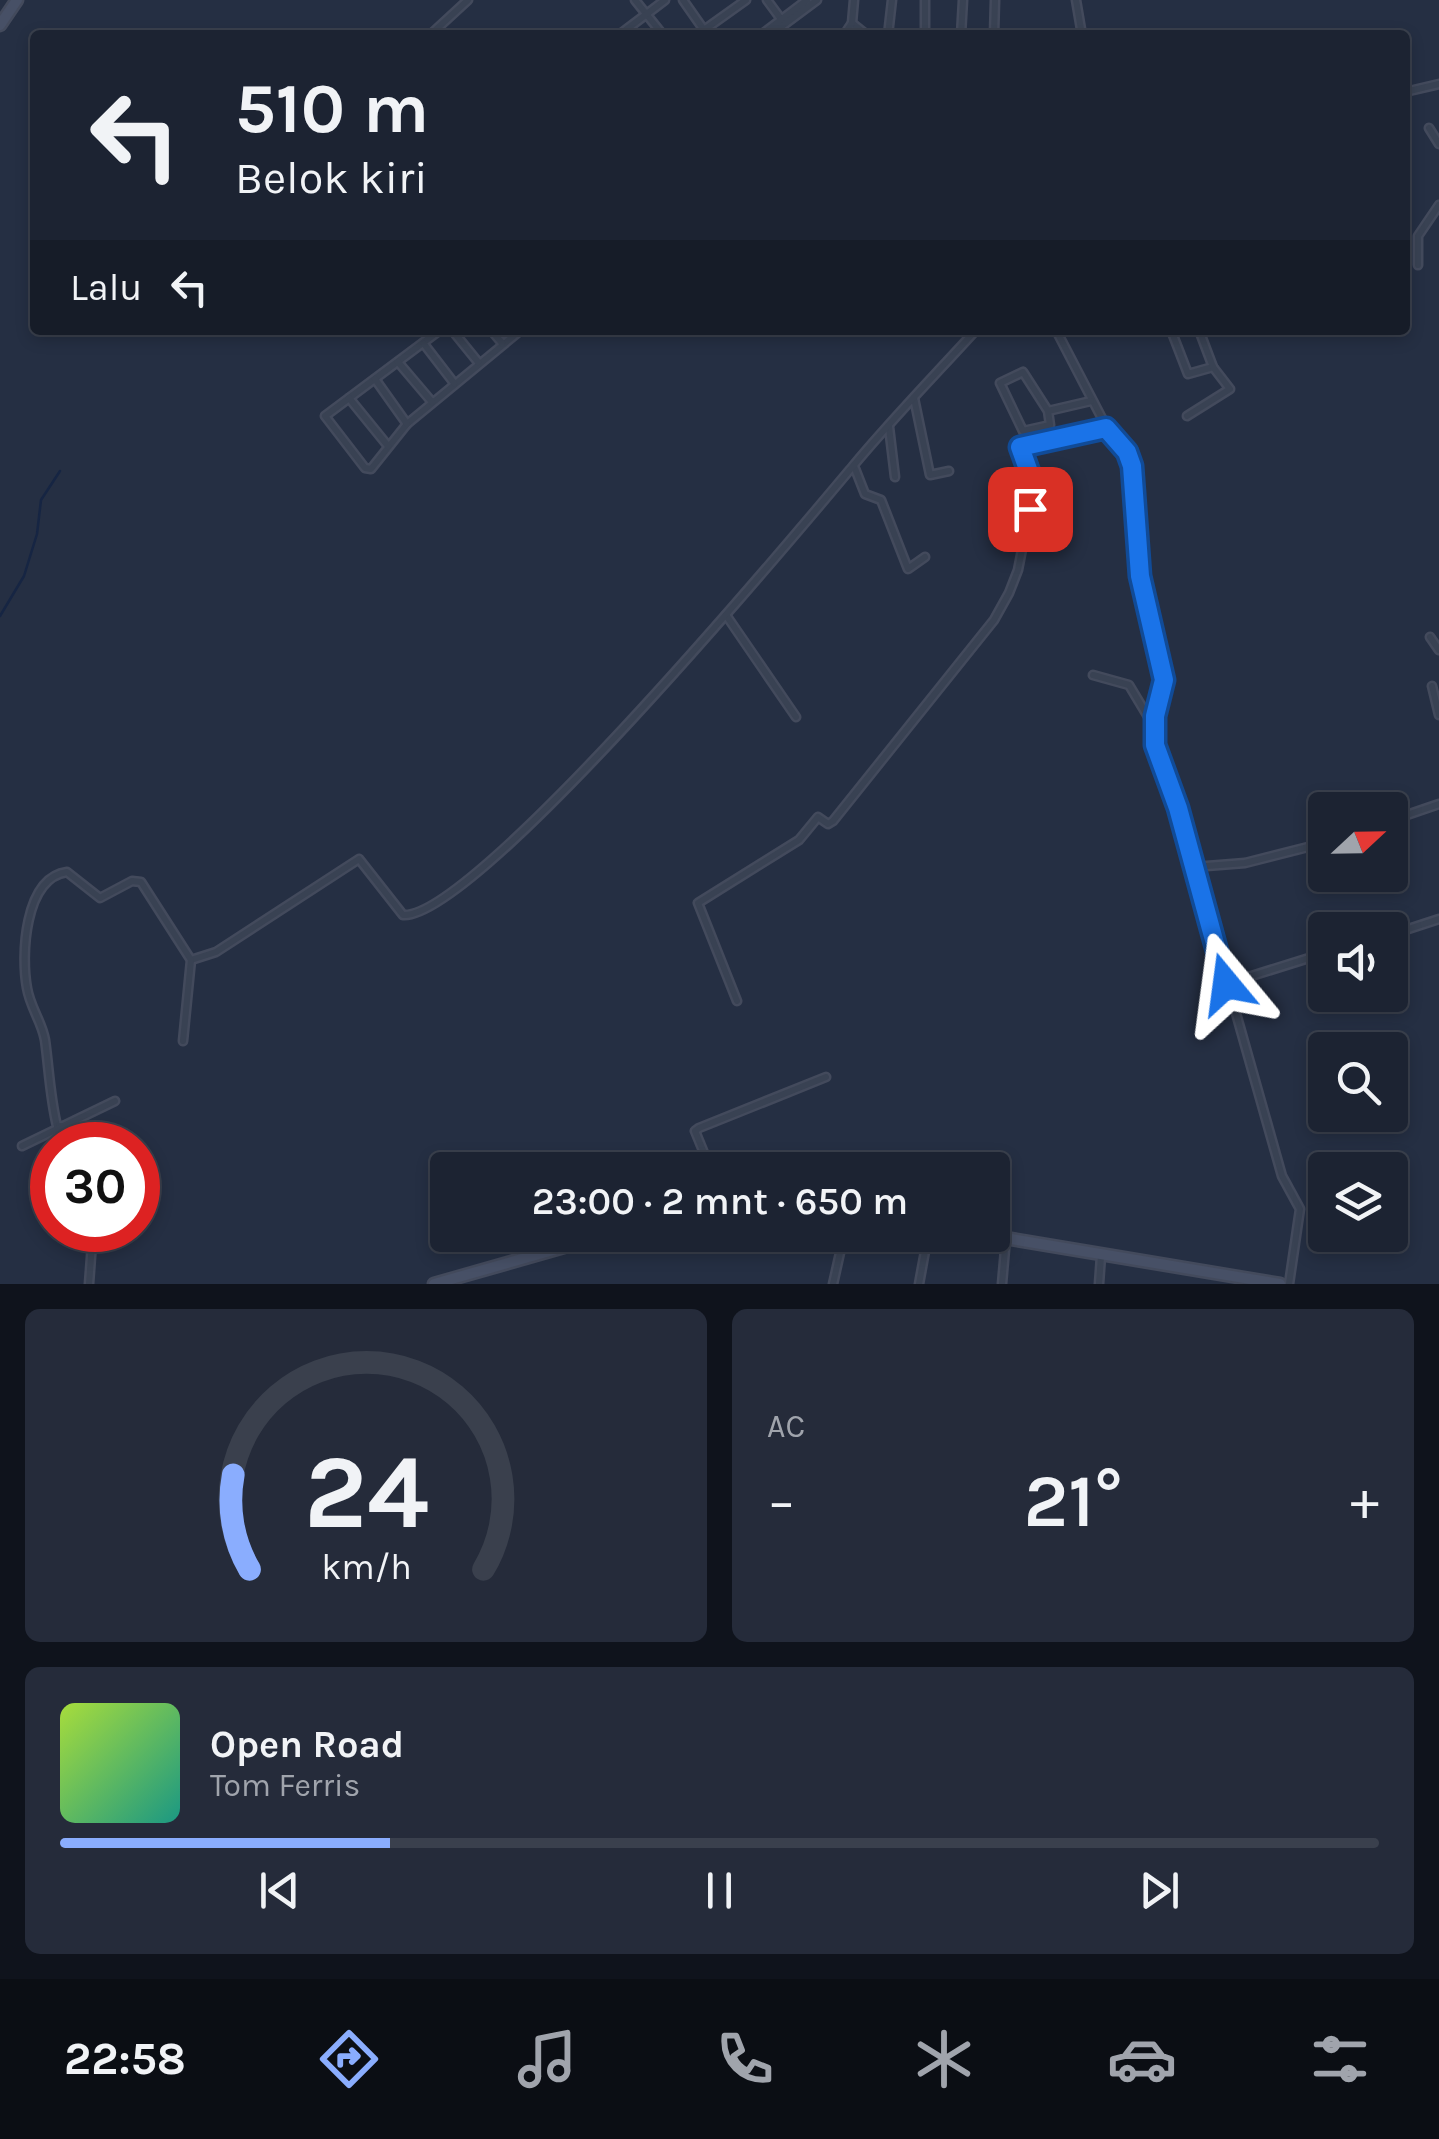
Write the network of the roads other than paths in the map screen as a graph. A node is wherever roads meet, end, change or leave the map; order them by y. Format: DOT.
graph roads {
  1 [pos="17,0"];
  2 [pos="468,0"];
  3 [pos="635,0"];
  4 [pos="666,0"];
  5 [pos="683,0"];
  6 [pos="724,0"];
  7 [pos="746,0"];
  8 [pos="767,0"];
  9 [pos="807,0"];
  10 [pos="817,0"];
  11 [pos="854,0"];
  12 [pos="892,0"];
  13 [pos="926,0"];
  14 [pos="963,0"];
  15 [pos="995,0"];
  16 [pos="1076,0"];
  17 [pos="732,10"];
  18 [pos="646,14"];
  19 [pos="782,19"];
  20 [pos="0,26"];
  21 [pos="848,29"];
  22 [pos="435,30"];
  23 [pos="626,30"];
  24 [pos="659,30"];
  25 [pos="700,30"];
  26 [pos="704,30"];
  27 [pos="768,30"];
  28 [pos="781,30"];
  29 [pos="889,30"];
  30 [pos="925,30"];
  31 [pos="961,30"];
  32 [pos="994,30"];
  33 [pos="1081,30"];
  34 [pos="1439,84"];
  35 [pos="1410,91"];
  36 [pos="1429,128"];
  37 [pos="1439,144"];
  38 [pos="1438,208"];
  39 [pos="1418,265"];
  40 [pos="434,335"];
  41 [pos="456,335"];
  42 [pos="495,335"];
  43 [pos="514,335"];
  44 [pos="971,335"];
  45 [pos="1059,335"];
  46 [pos="1173,335"];
  47 [pos="1202,335"];
  48 [pos="502,343"];
  49 [pos="424,344"];
  50 [pos="398,362"];
  51 [pos="478,362"];
  52 [pos="1213,367"];
  53 [pos="375,379"];
  54 [pos="454,383"];
  55 [pos="349,398"];
  56 [pos="914,398"];
  57 [pos="1092,401"];
  58 [pos="432,402"];
  59 [pos="1048,411"];
  60 [pos="1187,416"];
  61 [pos="407,424"];
  62 [pos="889,426"];
  63 [pos="1106,428"];
  64 [pos="388,446"];
  65 [pos="854,464"];
  66 [pos="948,471"];
  67 [pos="895,477"];
  68 [pos="925,558"];
  69 [pos="726,615"];
  70 [pos="1430,637"];
  71 [pos="1439,650"];
  72 [pos="1093,674"];
  73 [pos="1432,686"];
  74 [pos="1438,701"];
  75 [pos="1439,715"];
  76 [pos="796,717"];
  77 [pos="1154,726"];
  78 [pos="1439,804"];
  79 [pos="1408,814"];
  80 [pos="1308,847"];
  81 [pos="1194,867"];
  82 [pos="1439,919"];
  83 [pos="1408,929"];
  84 [pos="1308,958"];
  85 [pos="192,960"];
  86 [pos="1226,984"];
  87 [pos="736,1001"];
  88 [pos="182,1041"];
  89 [pos="826,1077"];
  90 [pos="115,1101"];
  91 [pos="56,1122"];
  92 [pos="66,1122"];
  93 [pos="30,1141"];
  94 [pos="22,1146"];
  95 [pos="703,1152"];
  96 [pos="1010,1239"];
  97 [pos="92,1252"];
  98 [pos="546,1252"];
  99 [pos="840,1252"];
  100 [pos="925,1252"];
  101 [pos="1005,1252"];
  102 [pos="1101,1256"];
  103 [pos="89,1284"];
  104 [pos="434,1284"];
  105 [pos="833,1284"];
  106 [pos="920,1284"];
  107 [pos="1002,1284"];
  108 [pos="1098,1284"];
  109 [pos="1280,1284"];
  110 [pos="1288,1284"];
  1 -- 20 [label="main road"];
  2 -- 22 [label="street"];
  3 -- 18 [label="street"];
  4 -- 18 [label="street"];
  5 -- 25 [label="street"];
  6 -- 17 [label="street"];
  7 -- 17 [label="street"];
  8 -- 19 [label="street"];
  9 -- 19 [label="street"];
  10 -- 28 [label="street"];
  11 -- 21 [label="street"];
  12 -- 29 [label="street"];
  13 -- 30 [label="street"];
  14 -- 31 [label="street"];
  15 -- 32 [label="street"];
  16 -- 33 [label="street"];
  17 -- 26 [label="street"];
  18 -- 23 [label="street"];
  18 -- 24 [label="street"];
  19 -- 27 [label="street"];
  34 -- 35 [label="street"];
  36 -- 37 [label="street"];
  38 -- 39 [label="street"];
  40 -- 49 [label="street"];
  41 -- 51 [label="street"];
  42 -- 48 [label="street"];
  43 -- 48 [label="street"];
  44 -- 56 [label="street"];
  45 -- 57 [label="street"];
  46 -- 52 [label="street"];
  47 -- 52 [label="street"];
  48 -- 51 [label="street"];
  49 -- 50 [label="street"];
  49 -- 54 [label="street"];
  50 -- 53 [label="street"];
  50 -- 58 [label="street"];
  51 -- 54 [label="street"];
  52 -- 60 [label="street"];
  53 -- 55 [label="street"];
  53 -- 61 [label="street"];
  54 -- 58 [label="street"];
  55 -- 64 [label="street"];
  55 -- 64 [label="street"];
  56 -- 62 [label="street"];
  56 -- 66 [label="street"];
  57 -- 59 [label="street"];
  57 -- 63 [label="street"];
  58 -- 61 [label="street"];
  59 -- 59 [label="street"];
  61 -- 64 [label="street"];
  62 -- 65 [label="street"];
  62 -- 67 [label="street"];
  63 -- 77 [label="street"];
  63 -- 87 [label="street"];
  65 -- 68 [label="street"];
  65 -- 69 [label="street"];
  69 -- 76 [label="street"];
  69 -- 85 [label="street"];
  70 -- 71 [label="street"];
  72 -- 77 [label="street"];
  73 -- 74 [label="street"];
  74 -- 75 [label="street"];
  77 -- 81 [label="street"];
  78 -- 79 [label="street"];
  80 -- 81 [label="street"];
  81 -- 86 [label="street"];
  82 -- 83 [label="street"];
  84 -- 86 [label="street"];
  85 -- 88 [label="street"];
  85 -- 91 [label="street"];
  86 -- 110 [label="street"];
  89 -- 95 [label="street"];
  90 -- 92 [label="street"];
  93 -- 94 [label="street"];
  96 -- 102 [label="main road"];
  97 -- 103 [label="street"];
  98 -- 104 [label="main road"];
  99 -- 105 [label="street"];
  100 -- 106 [label="street"];
  101 -- 107 [label="street"];
  102 -- 108 [label="street"];
  102 -- 109 [label="main road"];
}
